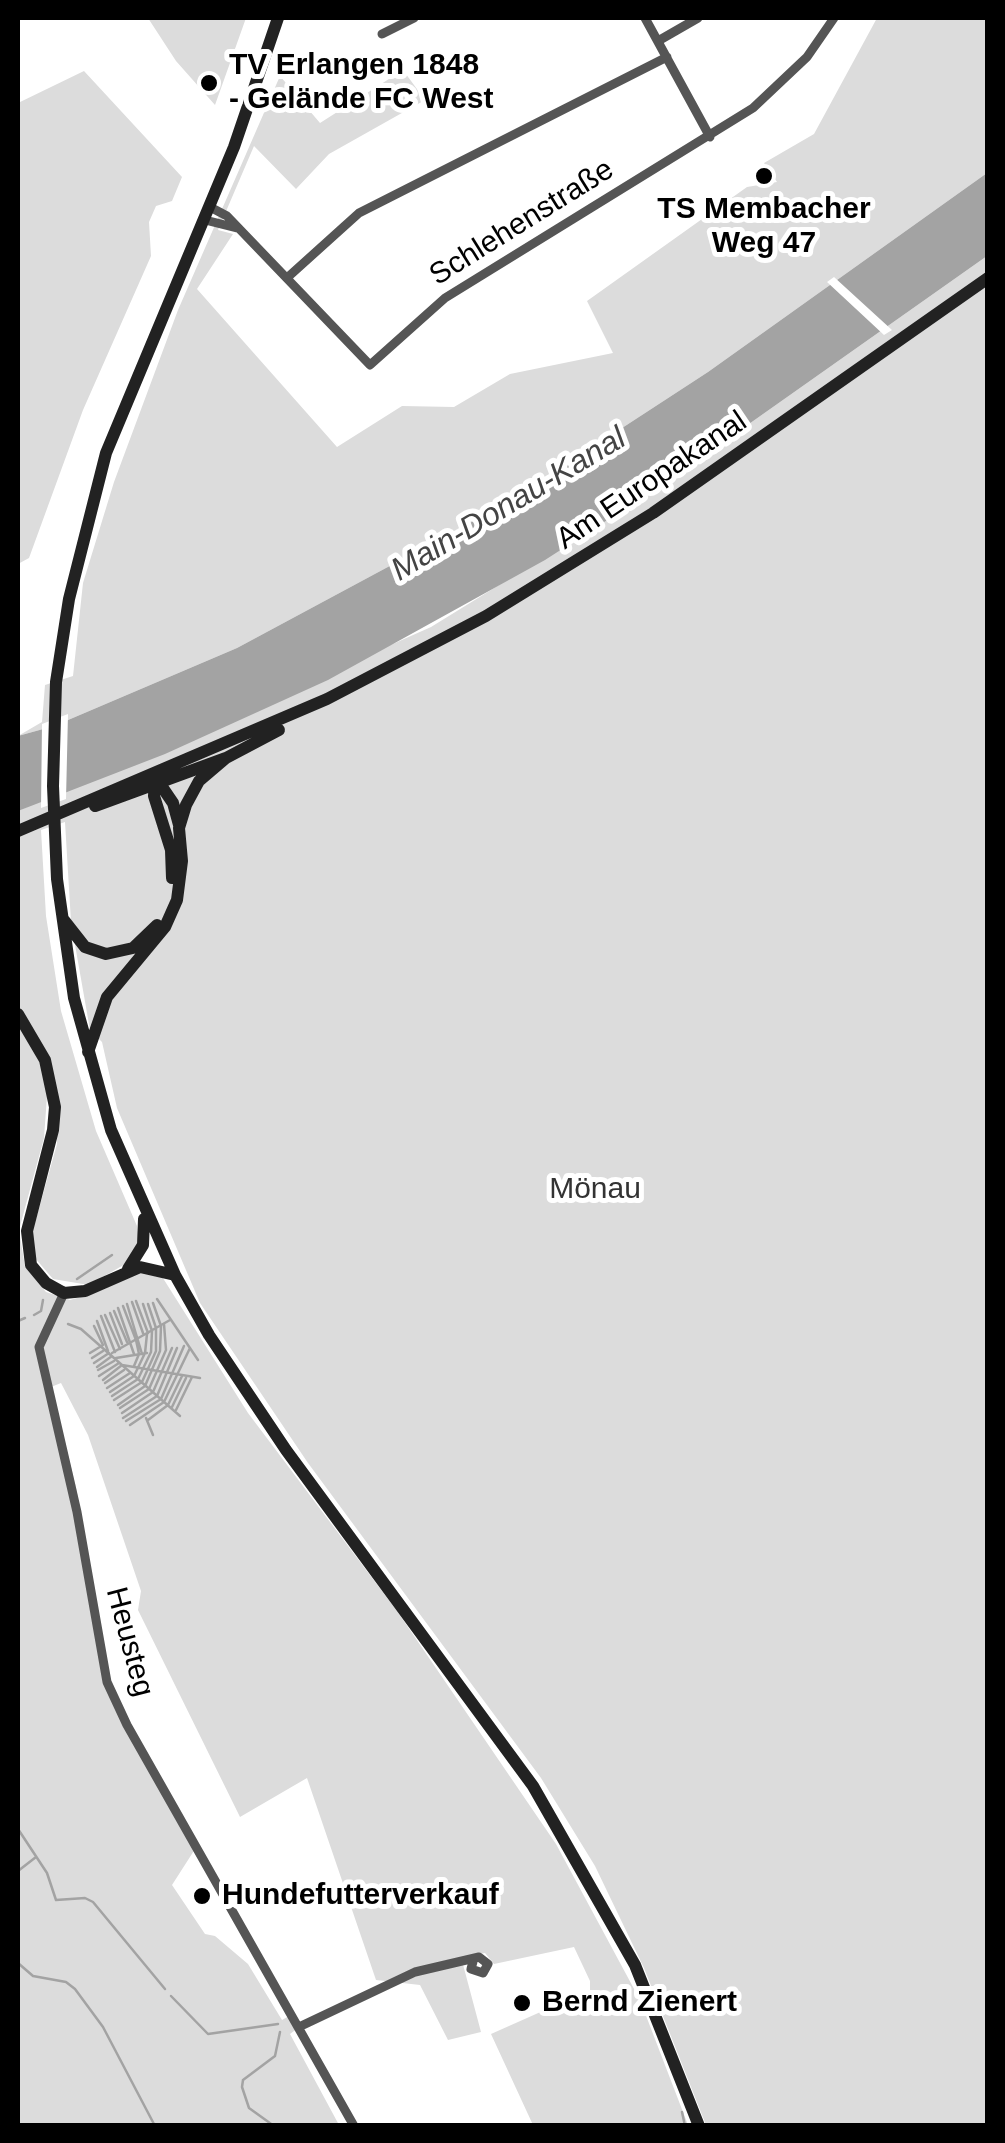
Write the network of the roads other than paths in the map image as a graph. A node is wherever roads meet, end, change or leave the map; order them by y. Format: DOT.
graph roads {
  1 [pos="278,18"];
  2 [pos="414,18"];
  3 [pos="645,18"];
  4 [pos="698,18"];
  5 [pos="834,18"];
  6 [pos="382,34"];
  7 [pos="658,42"];
  8 [pos="666,57"];
  9 [pos="710,137"];
  10 [pos="207,214"];
  11 [pos="288,277"];
  12 [pos="988,278"];
  13 [pos="328,700"];
  14 [pos="226,758"];
  15 [pos="155,781"];
  16 [pos="180,828"];
  17 [pos="18,831"];
  18 [pos="60,914"];
  19 [pos="18,1014"];
  20 [pos="87,1055"];
  21 [pos="145,1214"];
  22 [pos="126,1270"];
  23 [pos="175,1275"];
  24 [pos="64,1293"];
  25 [pos="474,1958"];
  26 [pos="301,2026"];
  27 [pos="354,2126"];
  28 [pos="699,2126"];
  1 -- 10 [label="main road"];
  2 -- 6 [label="street"];
  3 -- 7 [label="street"];
  4 -- 7 [label="street"];
  5 -- 9 [label="street, Schlehenstraße"];
  7 -- 8 [label="street"];
  8 -- 9 [label="street"];
  8 -- 11 [label="street"];
  9 -- 11 [label="street, Schlehenstraße"];
  10 -- 11 [label="street"];
  10 -- 18 [label="main road"];
  12 -- 13 [label="main road, Am Europakanal"];
  13 -- 14 [label="main road, Am Europakanal"];
  13 -- 15 [label="main road, Am Europakanal"];
  14 -- 15 [label="main road, Am Europakanal"];
  14 -- 16 [label="main road"];
  15 -- 16 [label="main road"];
  15 -- 17 [label="main road, Am Europakanal"];
  15 -- 18 [label="main road"];
  16 -- 20 [label="main road"];
  18 -- 20 [label="main road"];
  19 -- 24 [label="main road"];
  20 -- 21 [label="main road"];
  21 -- 22 [label="main road"];
  21 -- 23 [label="main road"];
  22 -- 23 [label="main road"];
  22 -- 24 [label="main road"];
  23 -- 28 [label="main road"];
  24 -- 26 [label="street, Heusteg"];
  25 -- 26 [label="street"];
  26 -- 27 [label="street, Heusteg"];
}
